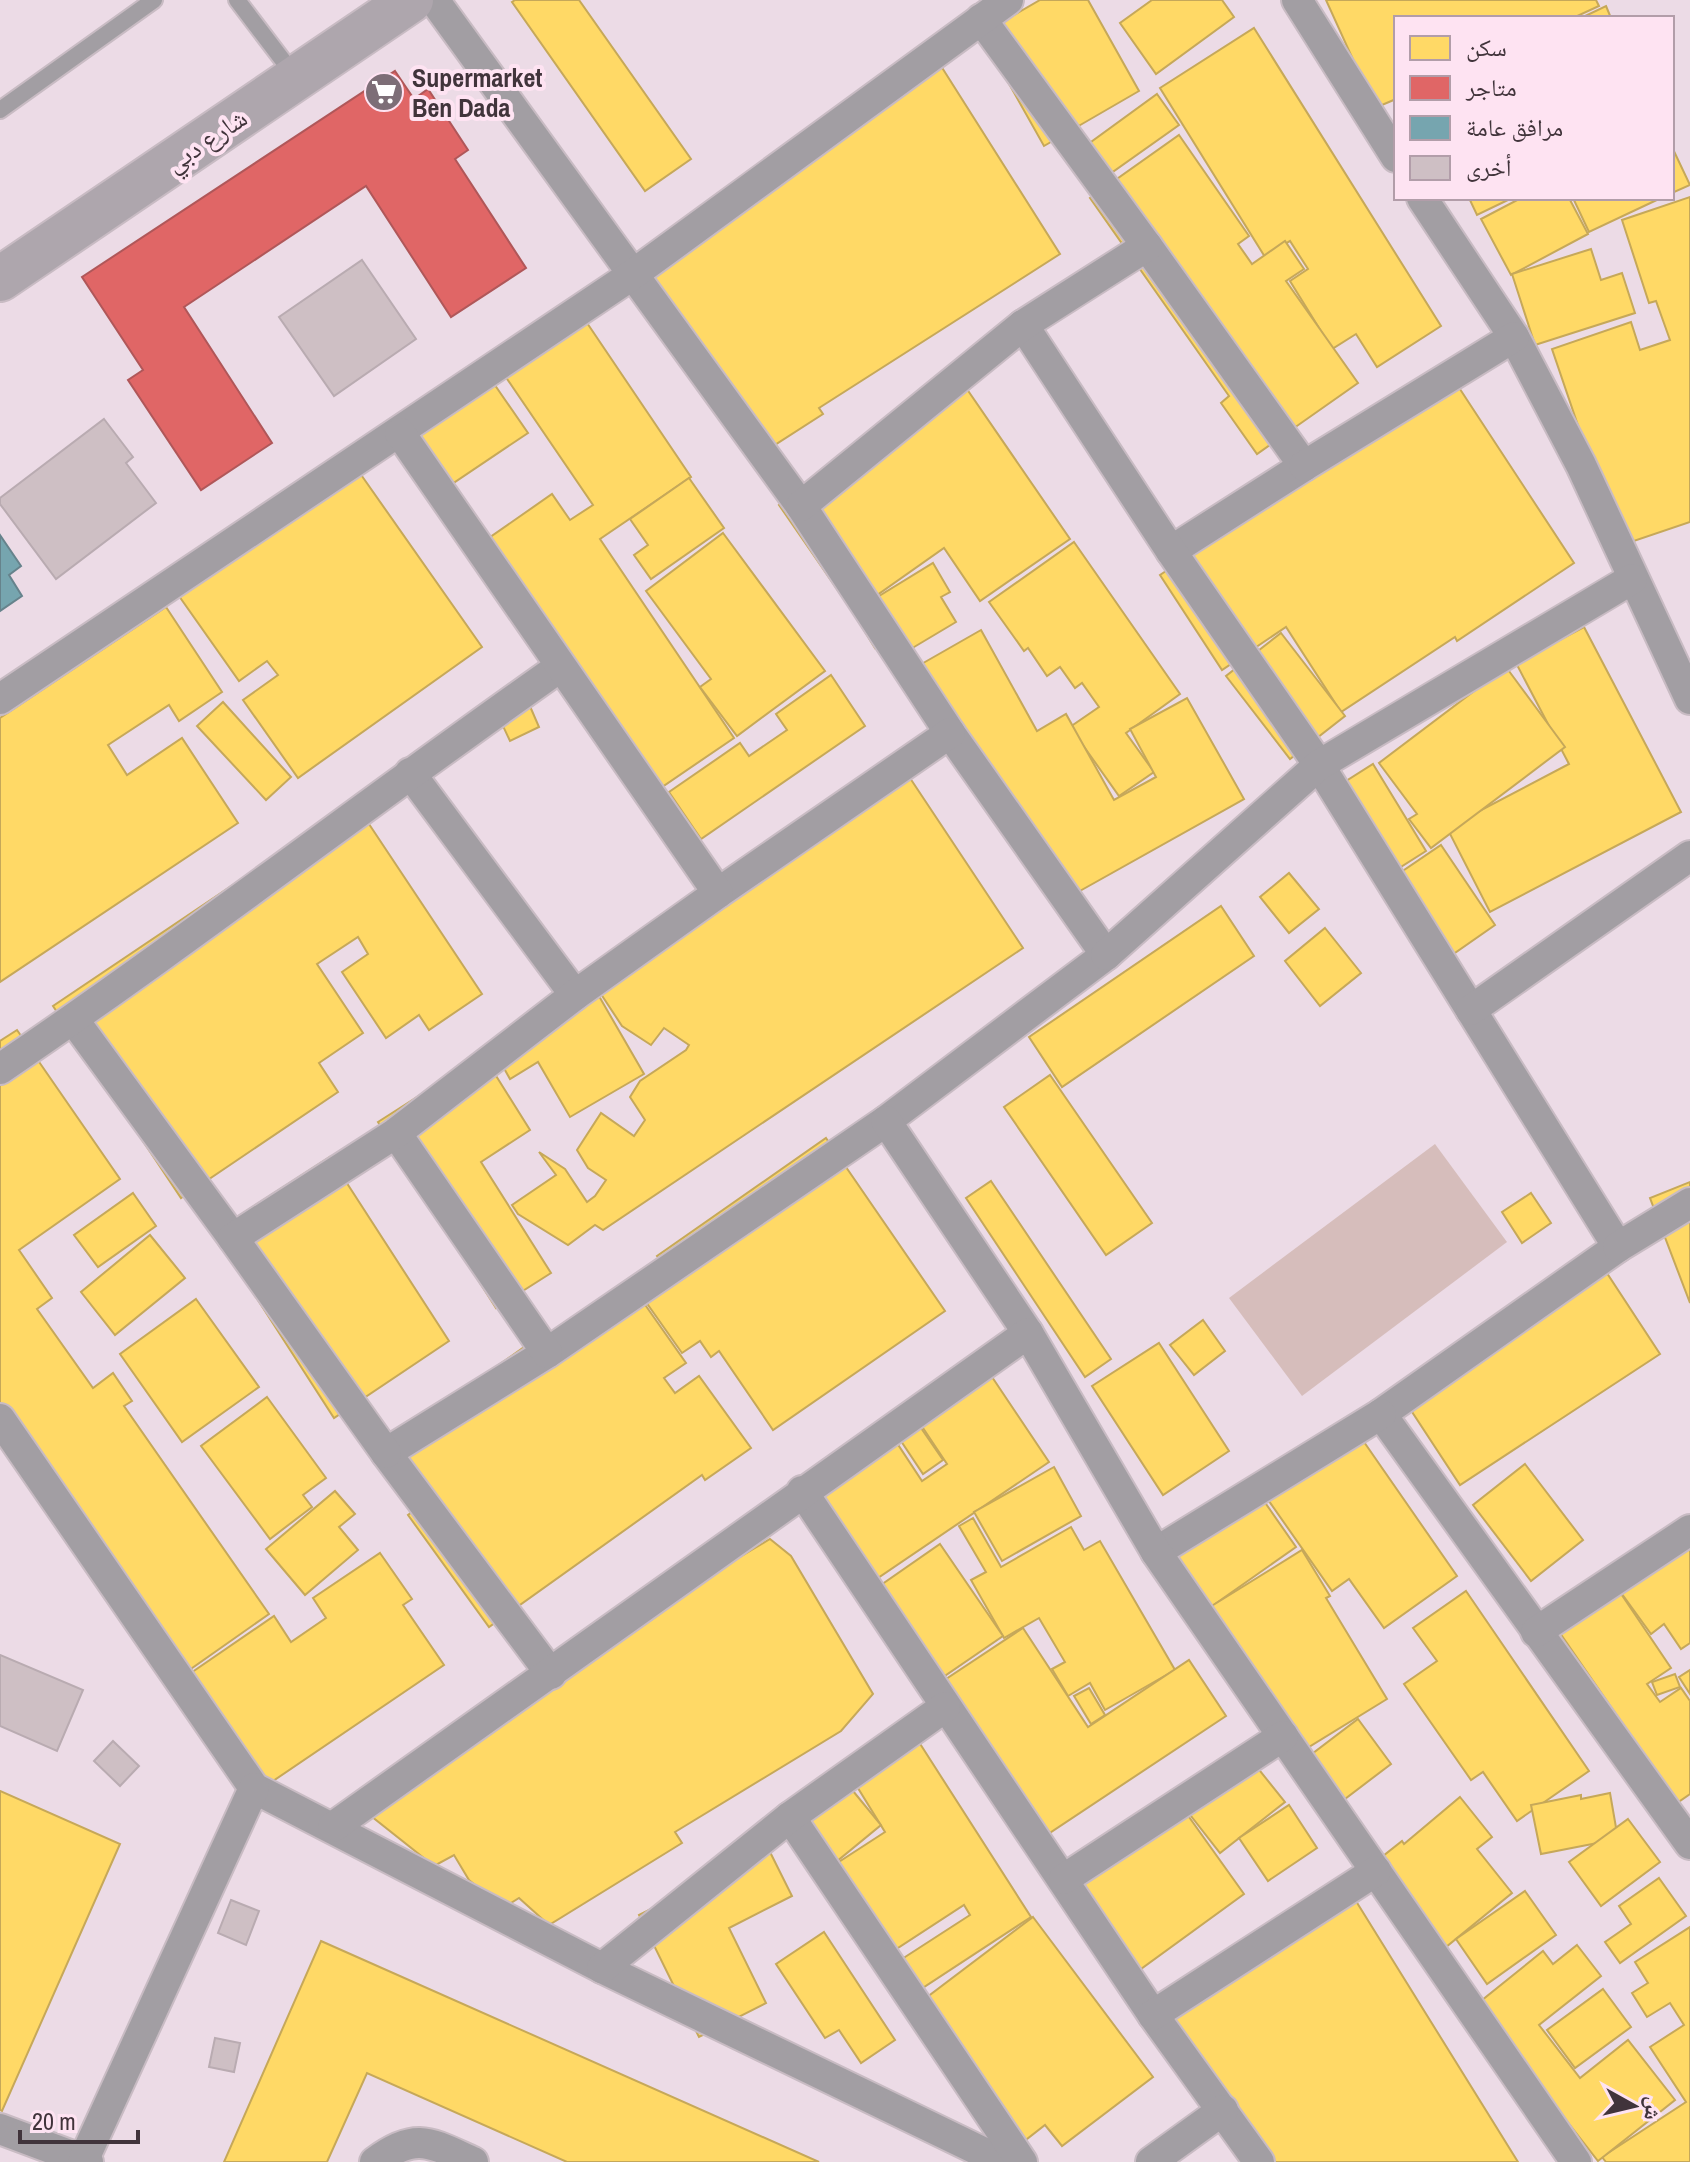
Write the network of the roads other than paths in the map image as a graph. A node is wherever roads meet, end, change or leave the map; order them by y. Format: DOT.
graph roads {
  1 [pos="154,0"];
  2 [pos="237,0"];
  3 [pos="411,0"];
  4 [pos="434,0"];
  5 [pos="1008,0"];
  6 [pos="1297,0"];
  7 [pos="981,19"];
  8 [pos="298,79"];
  9 [pos="0,110"];
  10 [pos="1394,154"];
  11 [pos="1423,200"];
  12 [pos="1147,246"];
  13 [pos="632,275"];
  14 [pos="0,279"];
  15 [pos="1023,325"];
  16 [pos="1514,337"];
  17 [pos="400,433"];
  18 [pos="1304,466"];
  19 [pos="801,506"];
  20 [pos="1171,551"];
  21 [pos="1632,579"];
  22 [pos="560,667"];
  23 [pos="0,699"];
  24 [pos="1690,699"];
  25 [pos="950,733"];
  26 [pos="1319,765"];
  27 [pos="410,773"];
  28 [pos="1690,856"];
  29 [pos="718,893"];
  30 [pos="1106,955"];
  31 [pos="575,995"];
  32 [pos="1471,1010"];
  33 [pos="73,1019"];
  34 [pos="0,1069"];
  35 [pos="886,1121"];
  36 [pos="396,1133"];
  37 [pos="1690,1203"];
  38 [pos="233,1238"];
  39 [pos="1618,1247"];
  40 [pos="1028,1333"];
  41 [pos="547,1353"];
  42 [pos="1381,1414"];
  43 [pos="0,1419"];
  44 [pos="386,1453"];
  45 [pos="802,1491"];
  46 [pos="1690,1530"];
  47 [pos="1156,1552"];
  48 [pos="1536,1632"];
  49 [pos="551,1674"];
  50 [pos="945,1707"];
  51 [pos="1283,1736"];
  52 [pos="254,1788"];
  53 [pos="790,1817"];
  54 [pos="333,1827"];
  55 [pos="1690,1844"];
  56 [pos="1376,1871"];
  57 [pos="1064,1879"];
  58 [pos="602,1968"];
  59 [pos="1153,2015"];
  60 [pos="1223,2110"];
  61 [pos="0,2129"];
  62 [pos="86,2161"];
  63 [pos="375,2162"];
  64 [pos="473,2162"];
  65 [pos="1003,2162"];
  66 [pos="1022,2162"];
  67 [pos="1151,2162"];
  68 [pos="1259,2162"];
  69 [pos="1576,2162"];
  1 -- 9 [label="lane"];
  2 -- 8 [label="lane"];
  3 -- 8 [label="main road, شارع دبي"];
  4 -- 13 [label="street"];
  5 -- 7 [label="street"];
  6 -- 10 [label="street"];
  7 -- 12 [label="street"];
  7 -- 13 [label="street"];
  8 -- 14 [label="main road, شارع دبي"];
  11 -- 16 [label="street"];
  12 -- 15 [label="street"];
  12 -- 18 [label="street"];
  13 -- 17 [label="street"];
  13 -- 19 [label="street"];
  15 -- 19 [label="street"];
  15 -- 20 [label="street"];
  16 -- 18 [label="street"];
  16 -- 21 [label="street"];
  17 -- 22 [label="street"];
  17 -- 23 [label="street"];
  18 -- 20 [label="street"];
  19 -- 25 [label="street"];
  20 -- 26 [label="street"];
  21 -- 24 [label="street"];
  21 -- 26 [label="street"];
  22 -- 27 [label="street"];
  22 -- 29 [label="street"];
  25 -- 29 [label="street"];
  25 -- 30 [label="street"];
  26 -- 30 [label="street"];
  26 -- 32 [label="street"];
  27 -- 31 [label="street"];
  27 -- 33 [label="street"];
  28 -- 32 [label="street"];
  29 -- 31 [label="street"];
  30 -- 35 [label="street"];
  31 -- 36 [label="street"];
  32 -- 39 [label="street"];
  33 -- 34 [label="street"];
  33 -- 38 [label="street"];
  35 -- 40 [label="street"];
  35 -- 41 [label="street"];
  36 -- 38 [label="street"];
  36 -- 41 [label="street"];
  37 -- 39 [label="street"];
  38 -- 44 [label="street"];
  39 -- 42 [label="street"];
  40 -- 45 [label="street"];
  40 -- 47 [label="street"];
  41 -- 44 [label="street"];
  42 -- 47 [label="street"];
  42 -- 48 [label="street"];
  43 -- 52 [label="street"];
  44 -- 49 [label="street"];
  45 -- 49 [label="street"];
  45 -- 50 [label="street"];
  46 -- 48 [label="street"];
  47 -- 51 [label="street"];
  48 -- 55 [label="street"];
  49 -- 54 [label="street"];
  50 -- 53 [label="street"];
  50 -- 57 [label="street"];
  51 -- 56 [label="street"];
  51 -- 57 [label="street"];
  52 -- 54 [label="street"];
  52 -- 62 [label="street"];
  53 -- 58 [label="street"];
  53 -- 66 [label="street"];
  54 -- 58 [label="street"];
  56 -- 59 [label="street"];
  56 -- 69 [label="street"];
  57 -- 59 [label="street"];
  58 -- 65 [label="street"];
  59 -- 60 [label="street"];
  60 -- 67 [label="street"];
  60 -- 68 [label="street"];
  61 -- 62 [label="street"];
  63 -- 64 [label="street"];
}
